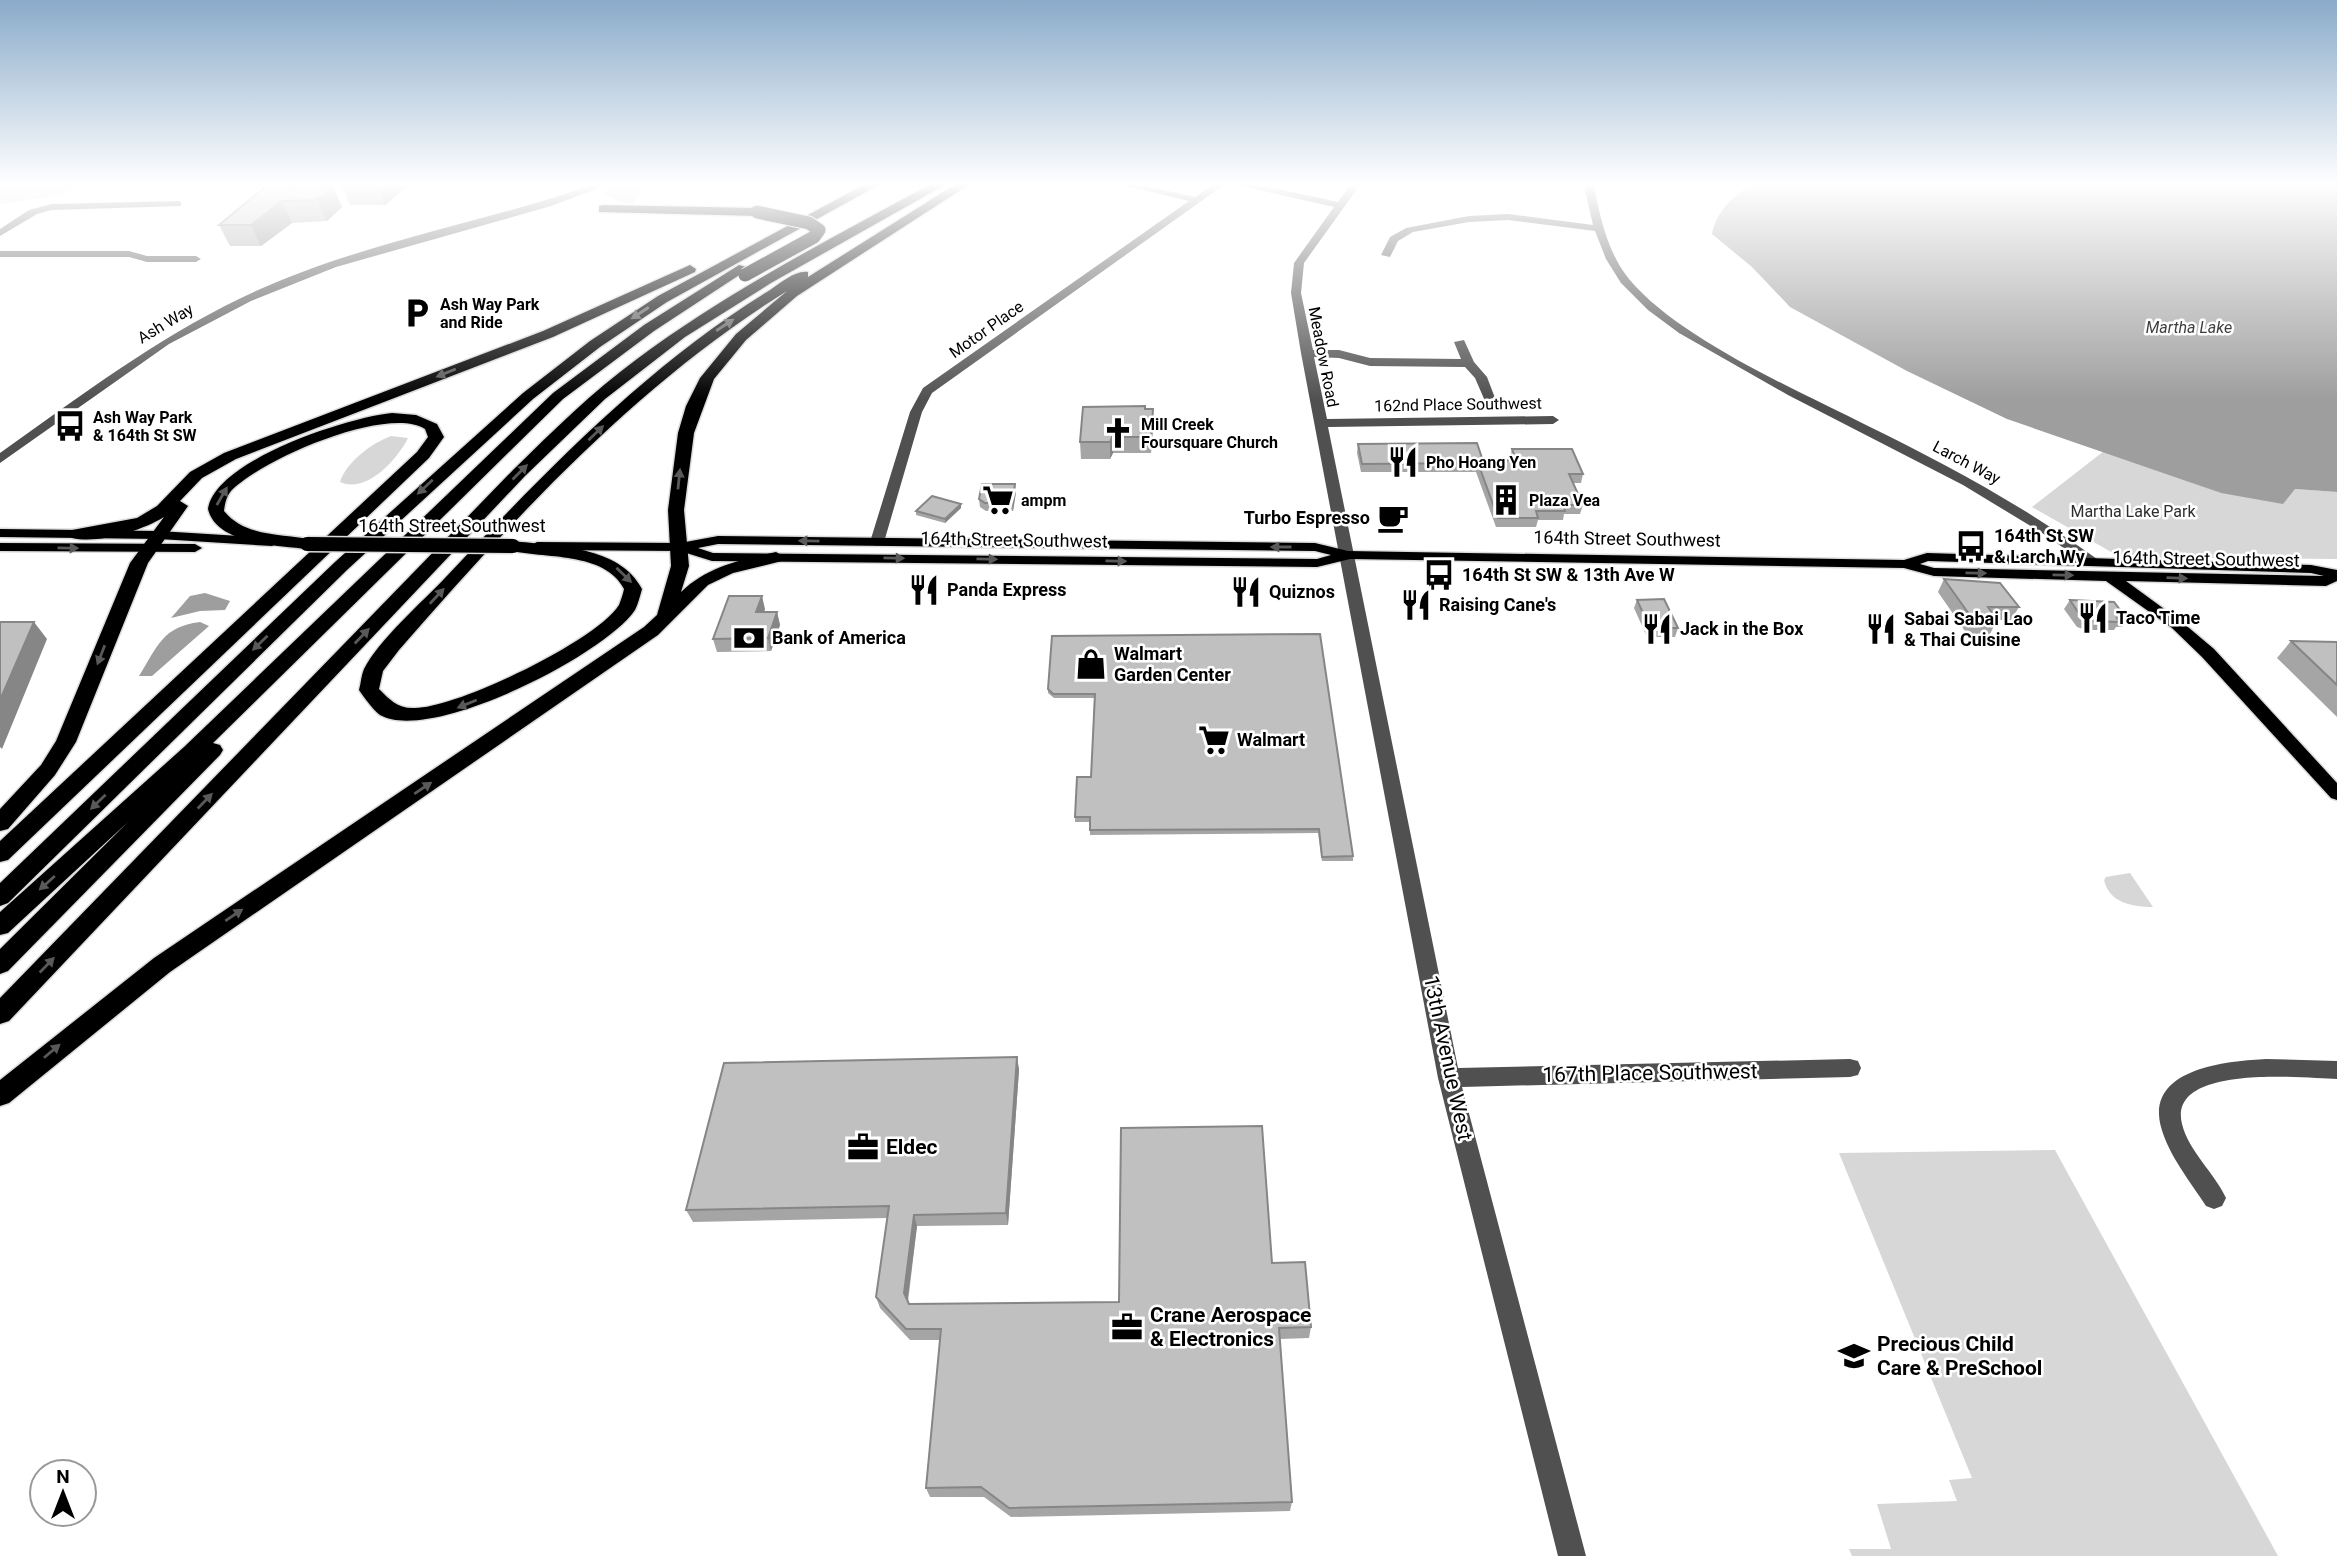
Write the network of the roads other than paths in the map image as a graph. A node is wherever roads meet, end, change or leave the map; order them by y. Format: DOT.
graph roads {
  1 [pos="132,255"];
  2 [pos="369,255"];
  3 [pos="724,255"];
  4 [pos="744,255"];
  5 [pos="769,255"];
  6 [pos="780,255"];
  7 [pos="816,255"];
  8 [pos="835,255"];
  9 [pos="848,255"];
  10 [pos="1121,255"];
  11 [pos="1307,255"];
  12 [pos="1608,255"];
  13 [pos="196,259"];
  14 [pos="1460,342"];
  15 [pos="1307,354"];
  16 [pos="1468,363"];
  17 [pos="1489,398"];
  18 [pos="1553,420"];
  19 [pos="1321,423"];
  20 [pos="281,438"];
  21 [pos="0,459"];
  22 [pos="0,533"];
  23 [pos="78,534"];
  24 [pos="154,542"];
  25 [pos="877,542"];
  26 [pos="307,544"];
  27 [pos="513,546"];
  28 [pos="0,547"];
  29 [pos="680,547"];
  30 [pos="1348,555"];
  31 [pos="776,557"];
  32 [pos="2092,562"];
  33 [pos="1905,564"];
  34 [pos="2337,575"];
  35 [pos="2109,576"];
  36 [pos="651,631"];
  37 [pos="2337,794"];
  38 [pos="0,823"];
  39 [pos="0,854"];
  40 [pos="0,897"];
  41 [pos="0,926"];
  42 [pos="0,964"];
  43 [pos="0,1014"];
  44 [pos="1850,1068"];
  45 [pos="2337,1070"];
  46 [pos="1449,1077"];
  47 [pos="0,1095"];
  48 [pos="2214,1198"];
  49 [pos="1573,1556"];
  1 -- 13 [label="street"];
  2 -- 21 [label="street, Ash Way"];
  3 -- 20 [label="highway, one-way"];
  4 -- 40 [label="highway, one-way"];
  5 -- 41 [label="highway, one-way"];
  6 -- 42 [label="highway, bridge"];
  43 -- 7 [label="highway, one-way"];
  27 -- 8 [label="highway, one-way"];
  29 -- 9 [label="highway, one-way"];
  10 -- 25 [label="street, Motor Place"];
  11 -- 15 [label="street, Meadow Road"];
  12 -- 32 [label="street, Larch Way"];
  14 -- 16 [label="street"];
  15 -- 16 [label="street"];
  15 -- 19 [label="street, Meadow Road"];
  16 -- 17 [label="street"];
  18 -- 19 [label="street, 162nd Place Southwest"];
  19 -- 30 [label="street, Meadow Road"];
  20 -- 23 [label="highway"];
  20 -- 24 [label="highway"];
  22 -- 23 [label="main road, 164th Street Southwest"];
  23 -- 24 [label="main road, 164th Street Southwest"];
  24 -- 26 [label="main road, 164th Street Southwest"];
  28 -- 24 [label="main road, 164th Street Southwest, one-way"];
  24 -- 38 [label="highway, one-way"];
  25 -- 29 [label="main road, 164th Street Southwest, one-way"];
  30 -- 25 [label="main road, 164th Street Southwest, one-way"];
  26 -- 27 [label="main road, 164th Street Southwest, bridge"];
  26 -- 39 [label="highway, one-way"];
  27 -- 29 [label="main road, 164th Street Southwest"];
  29 -- 31 [label="main road, 164th Street Southwest"];
  29 -- 36 [label="highway"];
  31 -- 30 [label="main road, 164th Street Southwest, one-way"];
  30 -- 33 [label="main road, 164th Street Southwest"];
  30 -- 46 [label="street, 13th Avenue West"];
  31 -- 36 [label="highway"];
  32 -- 33 [label="main road, 164th Street Southwest"];
  32 -- 34 [label="main road, 164th Street Southwest"];
  32 -- 35 [label="main road, Larch Way"];
  33 -- 35 [label="main road, 164th Street Southwest, one-way"];
  35 -- 34 [label="main road, 164th Street Southwest, one-way"];
  35 -- 37 [label="main road, Larch Way"];
  47 -- 36 [label="highway, one-way"];
  44 -- 46 [label="street, 167th Place Southwest"];
  45 -- 48 [label="street"];
  46 -- 49 [label="street, 13th Avenue West"];
}
